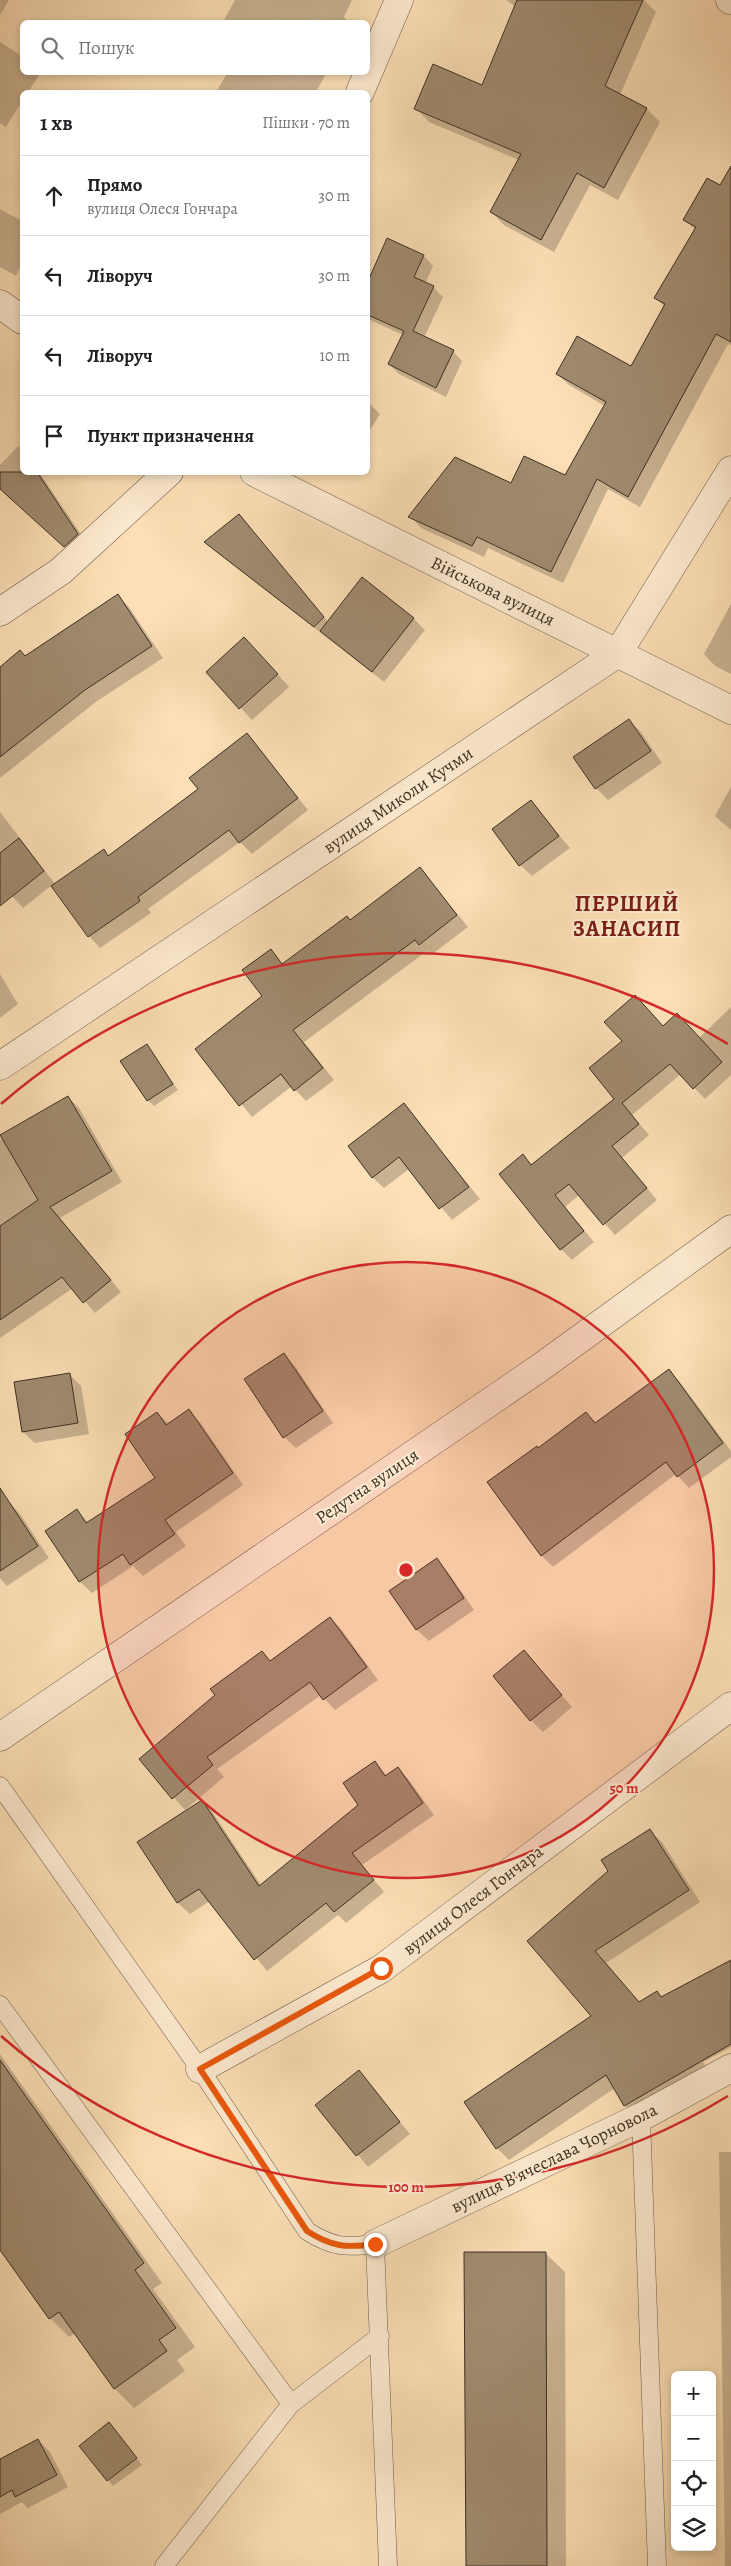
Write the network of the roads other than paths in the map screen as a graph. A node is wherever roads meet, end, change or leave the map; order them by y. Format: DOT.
graph roads {
  1 [pos="399,0"];
  2 [pos="370,68"];
  3 [pos="367,75"];
  4 [pos="361,90"];
  5 [pos="0,304"];
  6 [pos="20,319"];
  7 [pos="731,470"];
  8 [pos="166,475"];
  9 [pos="260,475"];
  10 [pos="0,612"];
  11 [pos="618,652"];
  12 [pos="731,710"];
  13 [pos="0,1066"];
  14 [pos="731,1228"];
  15 [pos="731,1706"];
  16 [pos="2,1730"];
  17 [pos="0,1786"];
  18 [pos="0,2005"];
  19 [pos="731,2068"];
  20 [pos="200,2069"];
  21 [pos="641,2117"];
  22 [pos="375,2244"];
  23 [pos="380,2336"];
  24 [pos="291,2404"];
  25 [pos="164,2566"];
  26 [pos="388,2566"];
  27 [pos="657,2566"];
  1 -- 2 [label="street"];
  3 -- 4 [label="street"];
  5 -- 6 [label="street"];
  7 -- 11 [label="street, вулиця Миколи Кучми"];
  8 -- 10 [label="street"];
  9 -- 11 [label="street, Військова вулиця"];
  11 -- 12 [label="street, Військова вулиця"];
  11 -- 13 [label="street, вулиця Миколи Кучми"];
  14 -- 16 [label="street, Редутна вулиця"];
  15 -- 20 [label="street, вулиця Олеся Гончара"];
  17 -- 20 [label="lane"];
  18 -- 24 [label="lane"];
  19 -- 21 [label="street, вулиця Вʼячеслава Чорновола"];
  20 -- 22 [label="lane"];
  21 -- 22 [label="street, вулиця Вʼячеслава Чорновола"];
  21 -- 27 [label="lane"];
  22 -- 23 [label="lane"];
  23 -- 24 [label="lane"];
  23 -- 26 [label="lane"];
  24 -- 25 [label="lane"];
}
